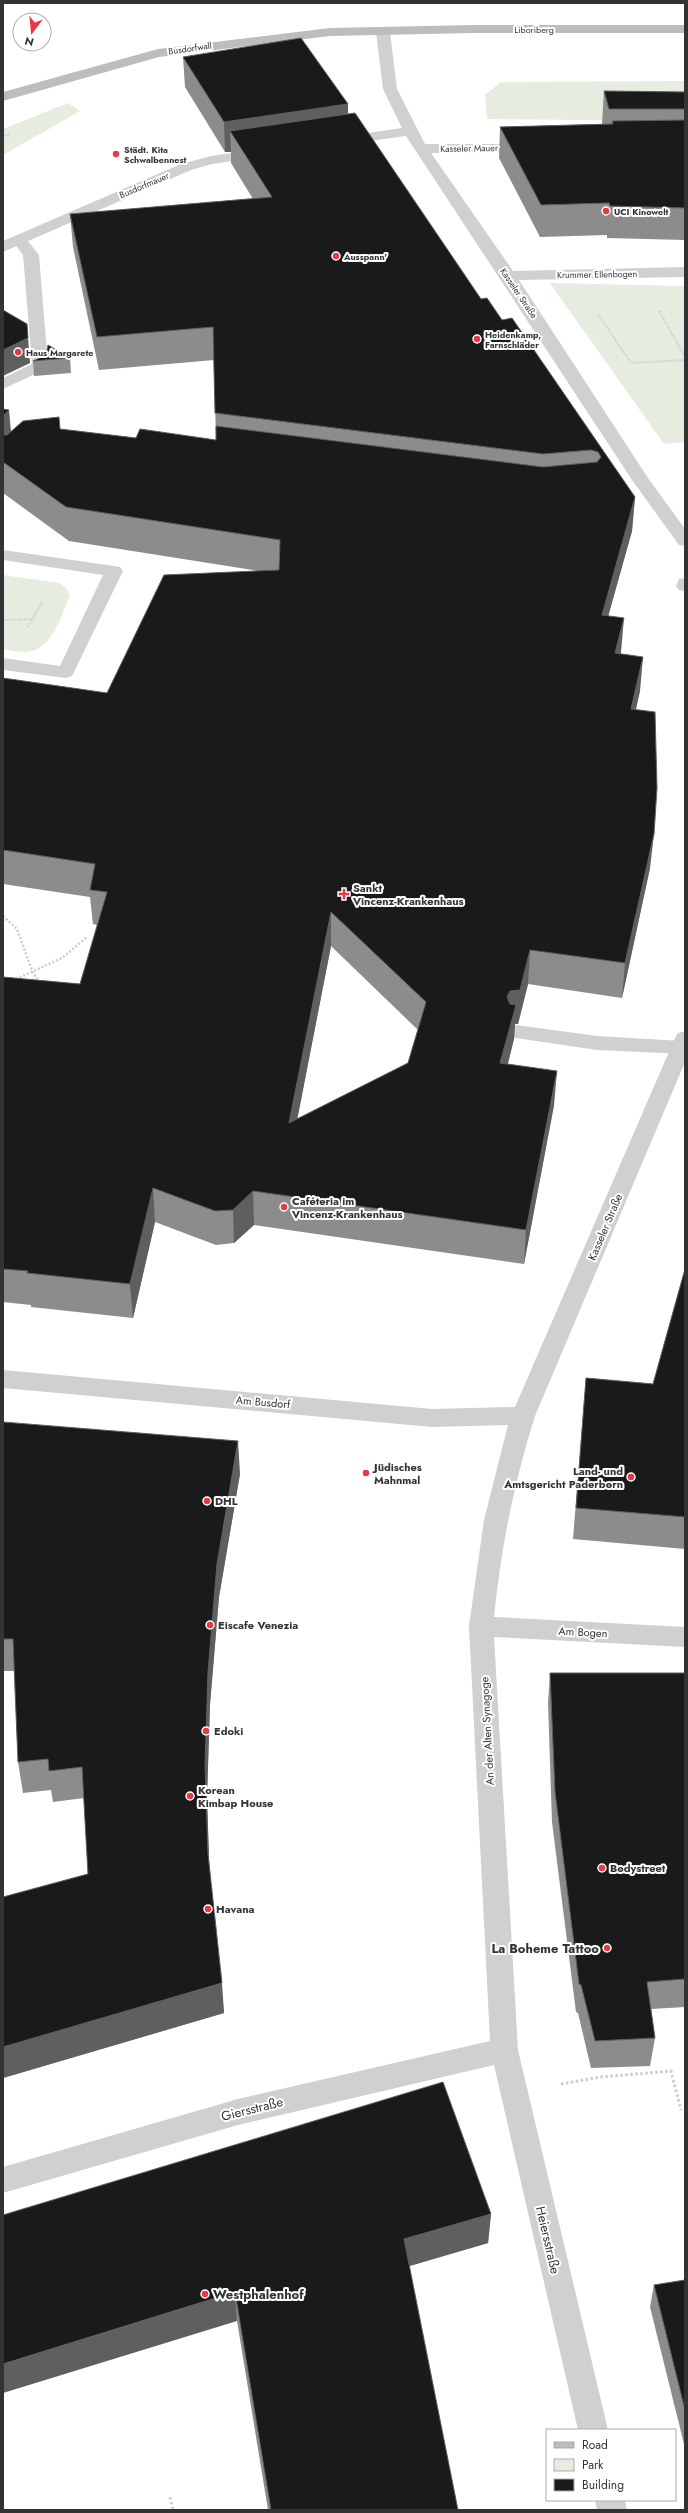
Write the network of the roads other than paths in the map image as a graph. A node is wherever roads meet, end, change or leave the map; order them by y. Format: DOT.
graph roads {
  1 [pos="685,29"];
  2 [pos="383,32"];
  3 [pos="3,97"];
  4 [pos="411,131"];
  5 [pos="324,144"];
  6 [pos="545,148"];
  7 [pos="420,149"];
  8 [pos="278,150"];
  9 [pos="19,239"];
  10 [pos="3,247"];
  11 [pos="685,272"];
  12 [pos="508,276"];
  13 [pos="3,384"];
  14 [pos="685,541"];
  15 [pos="3,555"];
  16 [pos="685,583"];
  17 [pos="685,586"];
  18 [pos="3,664"];
  19 [pos="50,671"];
  20 [pos="44,689"];
  21 [pos="516,1032"];
  22 [pos="684,1043"];
  23 [pos="3,1379"];
  24 [pos="523,1416"];
  25 [pos="481,1626"];
  26 [pos="685,1637"];
  27 [pos="504,2050"];
  28 [pos="3,2180"];
  29 [pos="593,2429"];
  1 -- 2 [label="main road, Liboriberg"];
  2 -- 3 [label="main road, Busdorfwall"];
  2 -- 4 [label="street, Kasseler Straße"];
  4 -- 5 [label="street"];
  4 -- 7 [label="street, Kasseler Straße"];
  6 -- 7 [label="street, Kasseler Mauer"];
  7 -- 12 [label="street, Kasseler Straße"];
  8 -- 9 [label="street, Busdorfmauer"];
  9 -- 10 [label="street, Busdorfmauer"];
  9 -- 13 [label="street"];
  11 -- 12 [label="street, Krummer Ellenbogen"];
  12 -- 14 [label="street, Kasseler Straße"];
  15 -- 19 [label="street"];
  16 -- 17 [label="street"];
  18 -- 19 [label="street"];
  19 -- 20 [label="street"];
  21 -- 22 [label="street"];
  22 -- 24 [label="street, Kasseler Straße"];
  23 -- 24 [label="street, Am Busdorf"];
  24 -- 25 [label="street, An der Alten Synagoge"];
  25 -- 26 [label="street, Am Bogen"];
  25 -- 27 [label="street, An der Alten Synagoge"];
  27 -- 28 [label="street, Giersstraße"];
  27 -- 29 [label="street, Heiersstraße"];
}
